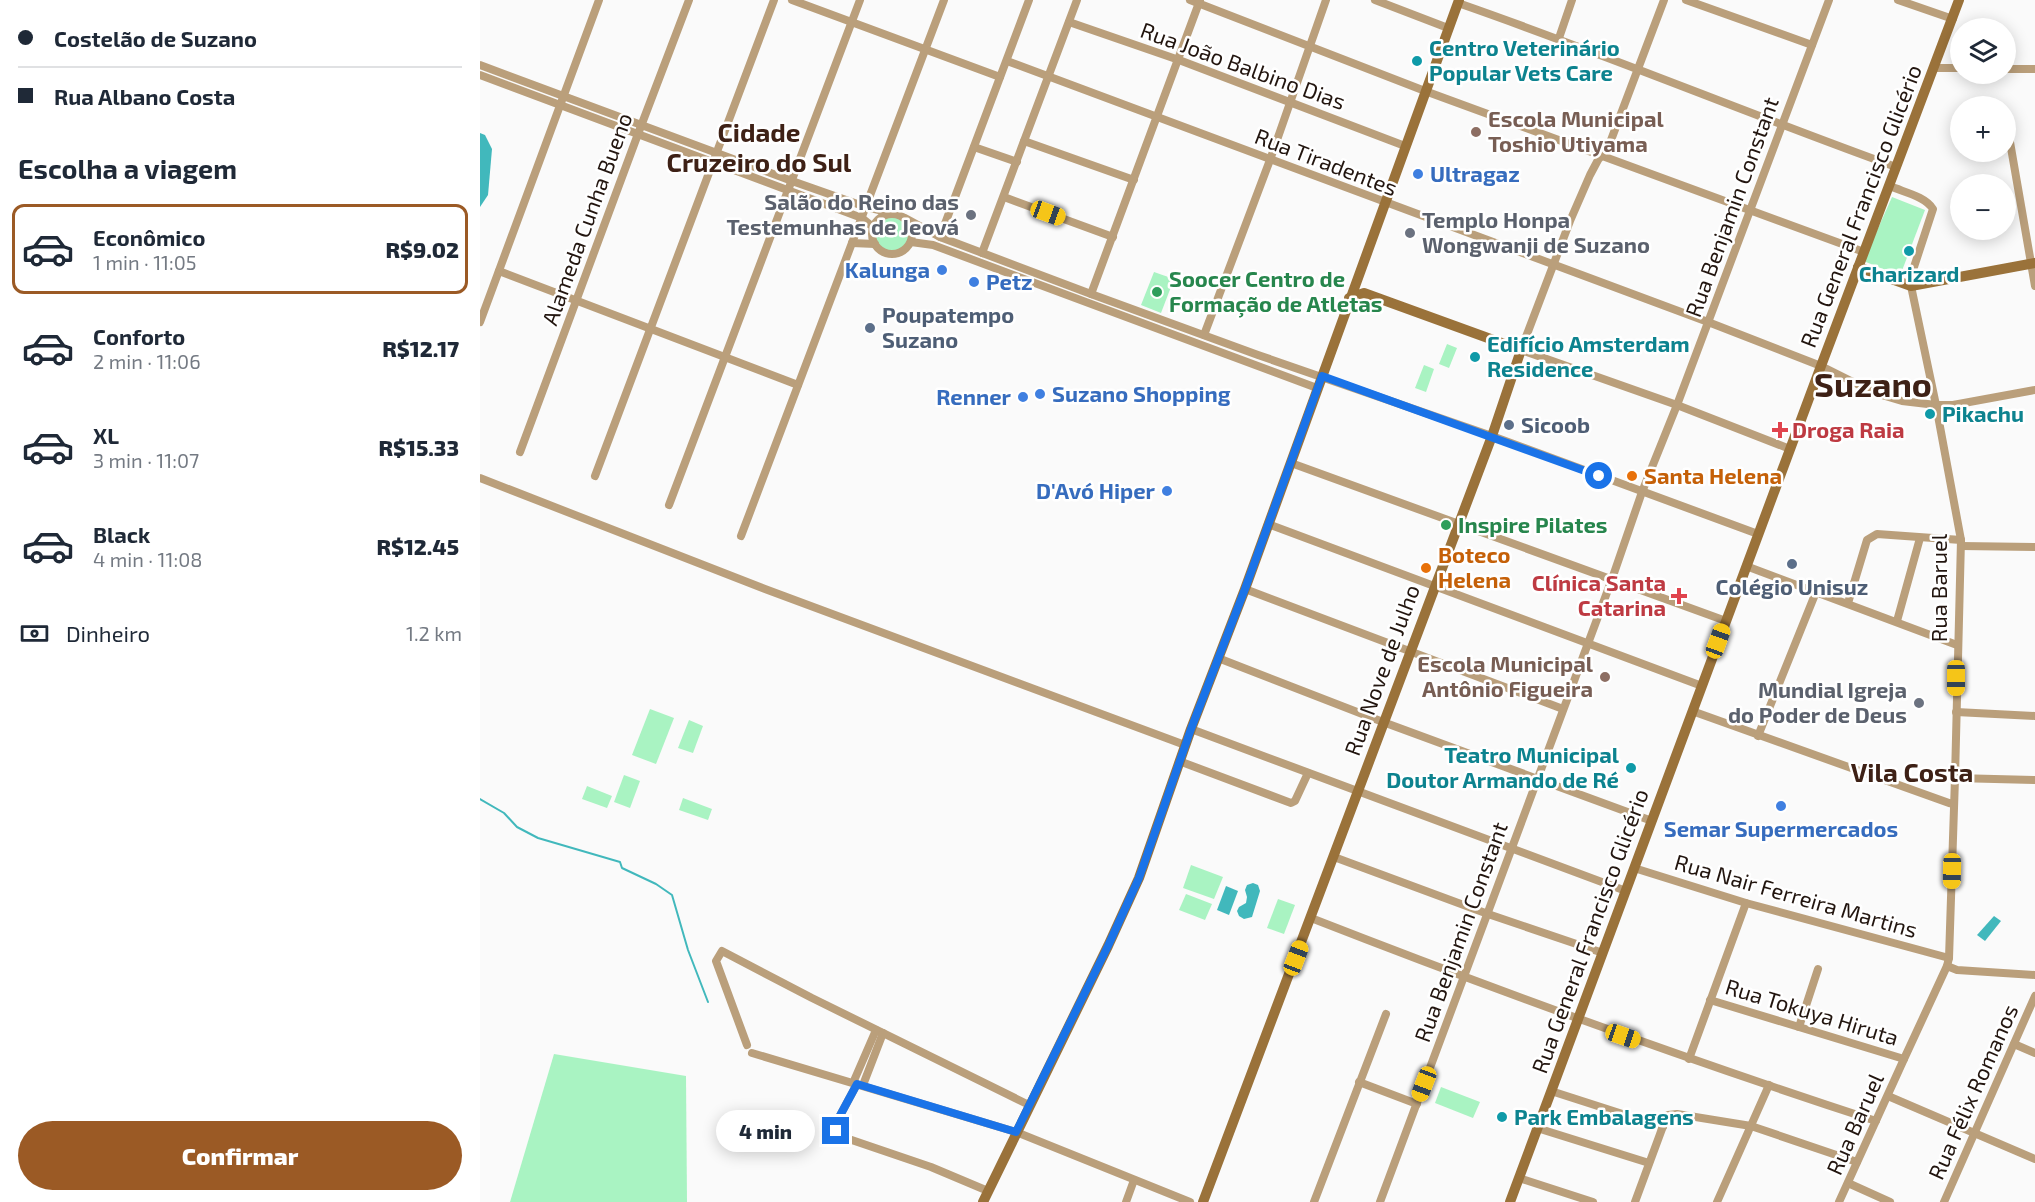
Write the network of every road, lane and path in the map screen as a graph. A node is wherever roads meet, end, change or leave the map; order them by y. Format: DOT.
graph roads {
  1 [pos="599,0"];
  2 [pos="689,0"];
  3 [pos="774,0"];
  4 [pos="792,0"];
  5 [pos="860,0"];
  6 [pos="944,0"];
  7 [pos="1029,0"];
  8 [pos="1077,0"];
  9 [pos="1190,0"];
  10 [pos="1326,0"];
  11 [pos="1375,0"];
  12 [pos="1572,0"];
  13 [pos="1664,0"];
  14 [pos="1686,0"];
  15 [pos="1828,0"];
  16 [pos="1898,0"];
  17 [pos="1959,0"];
  18 [pos="1458,1"];
  19 [pos="1200,2"];
  20 [pos="1954,18"];
  21 [pos="1950,19"];
  22 [pos="1069,22"];
  23 [pos="851,23"];
  24 [pos="1448,28"];
  25 [pos="1950,28"];
  26 [pos="1559,38"];
  27 [pos="1812,45"];
  28 [pos="1310,46"];
  29 [pos="925,51"];
  30 [pos="1179,60"];
  31 [pos="1007,61"];
  32 [pos="480,65"];
  33 [pos="1934,68"];
  34 [pos="1950,68"];
  35 [pos="2016,69"];
  36 [pos="2035,69"];
  37 [pos="1638,70"];
  38 [pos="480,75"];
  39 [pos="1048,76"];
  40 [pos="1000,77"];
  41 [pos="1425,91"];
  42 [pos="563,96"];
  43 [pos="1290,102"];
  44 [pos="560,105"];
  45 [pos="1157,117"];
  46 [pos="1782,125"];
  47 [pos="639,129"];
  48 [pos="1024,141"];
  49 [pos="1405,146"];
  50 [pos="974,147"];
  51 [pos="716,152"];
  52 [pos="1603,155"];
  53 [pos="1270,160"];
  54 [pos="712,161"];
  55 [pos="1017,162"];
  56 [pos="2014,162"];
  57 [pos="1896,167"];
  58 [pos="1134,180"];
  59 [pos="792,181"];
  60 [pos="1890,186"];
  61 [pos="789,191"];
  62 [pos="1004,197"];
  63 [pos="1384,203"];
  64 [pos="866,207"];
  65 [pos="1749,210"];
  66 [pos="892,213"];
  67 [pos="862,218"];
  68 [pos="904,218"];
  69 [pos="873,227"];
  70 [pos="940,237"];
  71 [pos="1113,237"];
  72 [pos="911,242"];
  73 [pos="852,243"];
  74 [pos="875,244"];
  75 [pos="1864,252"];
  76 [pos="982,253"];
  77 [pos="2033,263"];
  78 [pos="1552,265"];
  79 [pos="1858,267"];
  80 [pos="499,271"];
  81 [pos="1357,278"];
  82 [pos="1911,286"];
  83 [pos="2035,286"];
  84 [pos="1364,293"];
  85 [pos="1091,294"];
  86 [pos="1349,298"];
  87 [pos="576,300"];
  88 [pos="480,322"];
  89 [pos="1708,322"];
  90 [pos="650,328"];
  91 [pos="1204,336"];
  92 [pos="1521,350"];
  93 [pos="725,356"];
  94 [pos="1821,366"];
  95 [pos="1322,376"];
  96 [pos="798,385"];
  97 [pos="1317,388"];
  98 [pos="2035,390"];
  99 [pos="1677,405"];
  100 [pos="1936,405"];
  101 [pos="1492,436"];
  102 [pos="1790,448"];
  103 [pos="520,452"];
  104 [pos="1291,462"];
  105 [pos="595,476"];
  106 [pos="480,478"];
  107 [pos="1642,492"];
  108 [pos="669,505"];
  109 [pos="1458,523"];
  110 [pos="1268,524"];
  111 [pos="1758,534"];
  112 [pos="741,536"];
  113 [pos="1920,538"];
  114 [pos="1961,543"];
  115 [pos="2035,547"];
  116 [pos="1746,566"];
  117 [pos="1612,579"];
  118 [pos="1435,585"];
  119 [pos="1245,589"];
  120 [pos="1816,592"];
  121 [pos="1848,603"];
  122 [pos="1726,621"];
  123 [pos="1897,621"];
  124 [pos="1587,644"];
  125 [pos="1958,645"];
  126 [pos="1410,651"];
  127 [pos="1218,658"];
  128 [pos="1702,686"];
  129 [pos="1563,709"];
  130 [pos="1692,711"];
  131 [pos="1956,712"];
  132 [pos="2035,716"];
  133 [pos="1383,722"];
  134 [pos="1191,729"];
  135 [pos="1758,736"];
  136 [pos="1185,745"];
  137 [pos="1179,761"];
  138 [pos="1308,773"];
  139 [pos="1955,778"];
  140 [pos="1536,780"];
  141 [pos="2035,780"];
  142 [pos="1359,791"];
  143 [pos="1954,804"];
  144 [pos="1652,820"];
  145 [pos="1512,849"];
  146 [pos="1334,857"];
  147 [pos="1634,868"];
  148 [pos="1626,891"];
  149 [pos="1746,903"];
  150 [pos="1488,914"];
  151 [pos="1311,918"];
  152 [pos="1603,953"];
  153 [pos="1948,962"];
  154 [pos="1818,969"];
  155 [pos="2035,975"];
  156 [pos="1464,978"];
  157 [pos="2035,996"];
  158 [pos="1710,1000"];
  159 [pos="1386,1014"];
  160 [pos="1578,1019"];
  161 [pos="1799,1027"];
  162 [pos="880,1031"];
  163 [pos="2014,1044"];
  164 [pos="747,1045"];
  165 [pos="752,1053"];
  166 [pos="2035,1053"];
  167 [pos="1689,1059"];
  168 [pos="1904,1059"];
  169 [pos="1359,1082"];
  170 [pos="858,1084"];
  171 [pos="1769,1085"];
  172 [pos="1551,1091"];
  173 [pos="1888,1096"];
  174 [pos="1417,1104"];
  175 [pos="1029,1105"];
  176 [pos="1876,1121"];
  177 [pos="1663,1126"];
  178 [pos="1751,1126"];
  179 [pos="1538,1128"];
  180 [pos="1016,1132"];
  181 [pos="1975,1133"];
  182 [pos="2035,1159"];
  183 [pos="1857,1162"];
  184 [pos="1649,1163"];
  185 [pos="1519,1178"];
  186 [pos="1134,1180"];
  187 [pos="1848,1183"];
  188 [pos="988,1191"];
  189 [pos="983,1202"];
  190 [pos="1126,1202"];
  191 [pos="1191,1202"];
  192 [pos="1203,1202"];
  193 [pos="1314,1202"];
  194 [pos="1380,1202"];
  195 [pos="1510,1202"];
  196 [pos="1593,1202"];
  197 [pos="1635,1202"];
  198 [pos="1717,1202"];
  199 [pos="1839,1202"];
  200 [pos="1890,1202"];
  201 [pos="1944,1202"];
  1 -- 42 [label="street"];
  2 -- 47 [label="street, Alameda Cunha Bueno"];
  3 -- 51 [label="street"];
  4 -- 23 [label="street"];
  5 -- 23 [label="street"];
  6 -- 29 [label="street"];
  7 -- 31 [label="street"];
  8 -- 22 [label="street"];
  9 -- 19 [label="street"];
  10 -- 28 [label="street"];
  11 -- 24 [label="street"];
  12 -- 26 [label="street"];
  13 -- 37 [label="street, Rua Nove de Julho"];
  14 -- 27 [label="street"];
  15 -- 27 [label="street, Rua Benjamin Constant"];
  16 -- 21 [label="street"];
  17 -- 20 [label="main road, Rua General Francisco Glicério"];
  18 -- 24 [label="main road"];
  18 -- 26 [label="street"];
  19 -- 28 [label="street"];
  19 -- 30 [label="street"];
  22 -- 30 [label="street, Rua João Balbino Dias"];
  22 -- 39 [label="street"];
  23 -- 29 [label="street"];
  23 -- 59 [label="street"];
  24 -- 41 [label="main road"];
  25 -- 33 [label="main road, Rua General Francisco Glicério"];
  26 -- 37 [label="street"];
  27 -- 46 [label="street, Rua Benjamin Constant"];
  28 -- 41 [label="street"];
  28 -- 43 [label="street"];
  29 -- 40 [label="street"];
  29 -- 64 [label="street"];
  30 -- 43 [label="street, Rua João Balbino Dias"];
  30 -- 45 [label="street"];
  31 -- 39 [label="street, Rua Tiradentes"];
  31 -- 40 [label="street"];
  32 -- 42 [label="street"];
  33 -- 34 [label="street"];
  33 -- 57 [label="main road, Rua General Francisco Glicério"];
  35 -- 36 [label="street"];
  37 -- 46 [label="street"];
  37 -- 52 [label="street, Rua Nove de Julho"];
  38 -- 44 [label="street"];
  39 -- 45 [label="street, Rua Tiradentes"];
  39 -- 48 [label="street"];
  40 -- 50 [label="street"];
  41 -- 49 [label="main road"];
  41 -- 52 [label="street"];
  42 -- 44 [label="street"];
  42 -- 47 [label="street"];
  43 -- 49 [label="street, Rua João Balbino Dias"];
  43 -- 53 [label="street"];
  44 -- 47 [label="street"];
  44 -- 80 [label="street"];
  45 -- 53 [label="street, Rua Tiradentes"];
  45 -- 58 [label="street"];
  46 -- 57 [label="street"];
  46 -- 65 [label="street, Rua Benjamin Constant"];
  47 -- 51 [label="street"];
  47 -- 54 [label="street"];
  47 -- 87 [label="street, Alameda Cunha Bueno"];
  48 -- 55 [label="street"];
  48 -- 58 [label="street"];
  49 -- 63 [label="main road"];
  50 -- 55 [label="street"];
  50 -- 70 [label="street"];
  51 -- 54 [label="street"];
  51 -- 59 [label="street"];
  52 -- 65 [label="street"];
  52 -- 78 [label="street, Rua Nove de Julho"];
  53 -- 63 [label="street, Rua Tiradentes"];
  53 -- 91 [label="street"];
  54 -- 61 [label="street"];
  54 -- 90 [label="street"];
  55 -- 62 [label="street"];
  56 -- 77 [label="street"];
  57 -- 60 [label="main road, Rua General Francisco Glicério"];
  58 -- 71 [label="street"];
  59 -- 61 [label="street"];
  59 -- 64 [label="street"];
  60 -- 75 [label="main road, Rua General Francisco Glicério"];
  60 -- 82 [label="street"];
  61 -- 67 [label="street"];
  61 -- 93 [label="street"];
  62 -- 71 [label="street"];
  62 -- 76 [label="street"];
  63 -- 78 [label="street, Rua Tiradentes"];
  63 -- 81 [label="main road"];
  64 -- 66 [label="street"];
  64 -- 67 [label="street"];
  65 -- 75 [label="street"];
  65 -- 89 [label="street, Rua Benjamin Constant"];
  66 -- 68 [label="street"];
  66 -- 69 [label="street"];
  67 -- 69 [label="street"];
  67 -- 73 [label="street"];
  68 -- 70 [label="street"];
  68 -- 72 [label="street"];
  69 -- 74 [label="street"];
  70 -- 76 [label="street"];
  71 -- 85 [label="street"];
  72 -- 74 [label="street"];
  72 -- 97 [label="street"];
  73 -- 74 [label="street"];
  73 -- 96 [label="street"];
  75 -- 79 [label="main road, Rua General Francisco Glicério"];
  76 -- 85 [label="street"];
  77 -- 82 [label="main road"];
  77 -- 83 [label="street"];
  78 -- 89 [label="street, Rua Tiradentes"];
  78 -- 92 [label="street, Rua Nove de Julho"];
  79 -- 82 [label="main road"];
  79 -- 94 [label="main road, Rua General Francisco Glicério"];
  80 -- 87 [label="street"];
  80 -- 88 [label="street"];
  81 -- 84 [label="main road"];
  81 -- 86 [label="main road"];
  82 -- 100 [label="street, Rua Baruel"];
  84 -- 86 [label="main road"];
  84 -- 92 [label="main road"];
  85 -- 91 [label="street"];
  86 -- 95 [label="main road"];
  87 -- 90 [label="street"];
  87 -- 103 [label="street, Alameda Cunha Bueno"];
  89 -- 94 [label="street, Rua Tiradentes"];
  89 -- 99 [label="street, Rua Benjamin Constant"];
  90 -- 93 [label="street"];
  90 -- 105 [label="street"];
  91 -- 95 [label="street"];
  92 -- 99 [label="street"];
  92 -- 101 [label="main road, Rua Nove de Julho"];
  93 -- 96 [label="street"];
  93 -- 108 [label="street"];
  94 -- 100 [label="street, Rua Tiradentes"];
  94 -- 102 [label="main road, Rua General Francisco Glicério"];
  95 -- 97 [label="main road"];
  95 -- 101 [label="street"];
  96 -- 112 [label="street"];
  97 -- 104 [label="main road"];
  98 -- 100 [label="street, Rua Tiradentes"];
  99 -- 102 [label="street"];
  99 -- 107 [label="street, Rua Benjamin Constant"];
  100 -- 114 [label="street, Rua Baruel"];
  101 -- 107 [label="street"];
  101 -- 109 [label="main road, Rua Nove de Julho"];
  102 -- 111 [label="main road, Rua General Francisco Glicério"];
  104 -- 109 [label="street"];
  104 -- 110 [label="main road"];
  106 -- 136 [label="street"];
  107 -- 111 [label="street"];
  107 -- 117 [label="street, Rua Benjamin Constant"];
  109 -- 117 [label="street"];
  109 -- 118 [label="main road, Rua Nove de Julho"];
  110 -- 118 [label="street"];
  110 -- 119 [label="main road"];
  111 -- 116 [label="main road, Rua General Francisco Glicério"];
  113 -- 114 [label="street"];
  113 -- 121 [label="street"];
  113 -- 123 [label="street"];
  114 -- 115 [label="street"];
  114 -- 125 [label="street, Rua Baruel"];
  116 -- 120 [label="street"];
  116 -- 122 [label="main road, Rua General Francisco Glicério"];
  117 -- 122 [label="street"];
  117 -- 124 [label="street, Rua Benjamin Constant"];
  118 -- 124 [label="street"];
  118 -- 126 [label="main road, Rua Nove de Julho"];
  119 -- 126 [label="street"];
  119 -- 127 [label="main road"];
  120 -- 121 [label="street"];
  120 -- 135 [label="street"];
  121 -- 123 [label="street"];
  122 -- 128 [label="main road, Rua General Francisco Glicério"];
  123 -- 125 [label="street"];
  124 -- 128 [label="street"];
  124 -- 129 [label="street, Rua Benjamin Constant"];
  125 -- 131 [label="street, Rua Baruel"];
  126 -- 129 [label="street"];
  126 -- 133 [label="main road, Rua Nove de Julho"];
  127 -- 133 [label="street"];
  127 -- 134 [label="main road"];
  128 -- 130 [label="main road, Rua General Francisco Glicério"];
  129 -- 140 [label="street, Rua Benjamin Constant"];
  130 -- 135 [label="street"];
  130 -- 144 [label="main road, Rua General Francisco Glicério"];
  131 -- 132 [label="street"];
  131 -- 139 [label="street, Rua Baruel"];
  133 -- 140 [label="street"];
  133 -- 142 [label="main road, Rua Nove de Julho"];
  134 -- 136 [label="main road"];
  134 -- 138 [label="street"];
  135 -- 143 [label="street"];
  136 -- 137 [label="main road"];
  137 -- 138 [label="street"];
  137 -- 175 [label="main road"];
  138 -- 142 [label="street"];
  139 -- 141 [label="street"];
  139 -- 143 [label="street, Rua Baruel"];
  140 -- 144 [label="street"];
  140 -- 145 [label="street, Rua Benjamin Constant"];
  142 -- 145 [label="street"];
  142 -- 146 [label="main road, Rua Nove de Julho"];
  143 -- 153 [label="street, Rua Baruel"];
  144 -- 147 [label="main road, Rua General Francisco Glicério"];
  145 -- 148 [label="street"];
  145 -- 150 [label="street, Rua Benjamin Constant"];
  146 -- 150 [label="street"];
  146 -- 151 [label="main road, Rua Nove de Julho"];
  147 -- 148 [label="main road, Rua General Francisco Glicério"];
  147 -- 149 [label="street, Rua Nair Ferreira Martins"];
  148 -- 152 [label="main road, Rua General Francisco Glicério"];
  149 -- 153 [label="street, Rua Nair Ferreira Martins"];
  149 -- 158 [label="street"];
  150 -- 152 [label="street"];
  150 -- 156 [label="street, Rua Benjamin Constant"];
  151 -- 156 [label="street"];
  151 -- 192 [label="main road, Rua Nove de Julho"];
  152 -- 160 [label="main road, Rua General Francisco Glicério"];
  153 -- 155 [label="street, Rua Nair Ferreira Martins"];
  153 -- 168 [label="street, Rua Baruel"];
  154 -- 161 [label="street"];
  156 -- 160 [label="street"];
  156 -- 174 [label="street, Rua Benjamin Constant"];
  157 -- 163 [label="street, Rua Félix Romanos"];
  158 -- 161 [label="street, Rua Tokuya Hiruta"];
  158 -- 167 [label="street"];
  159 -- 169 [label="street"];
  160 -- 167 [label="street"];
  160 -- 172 [label="main road, Rua General Francisco Glicério"];
  161 -- 168 [label="street, Rua Tokuya Hiruta"];
  162 -- 164 [label="street"];
  162 -- 170 [label="street"];
  162 -- 175 [label="street"];
  163 -- 166 [label="street"];
  163 -- 181 [label="street, Rua Félix Romanos"];
  165 -- 170 [label="street"];
  167 -- 171 [label="street"];
  168 -- 173 [label="street, Rua Baruel"];
  169 -- 174 [label="street"];
  169 -- 193 [label="street"];
  170 -- 180 [label="street"];
  170 -- 188 [label="street"];
  171 -- 176 [label="street"];
  171 -- 178 [label="street"];
  172 -- 177 [label="street"];
  172 -- 179 [label="main road, Rua General Francisco Glicério"];
  173 -- 176 [label="street, Rua Baruel"];
  173 -- 181 [label="street"];
  174 -- 194 [label="street, Rua Benjamin Constant"];
  175 -- 180 [label="main road"];
  176 -- 183 [label="street, Rua Baruel"];
  177 -- 178 [label="street"];
  177 -- 184 [label="street"];
  178 -- 183 [label="street"];
  178 -- 198 [label="street"];
  179 -- 184 [label="street"];
  179 -- 185 [label="main road, Rua General Francisco Glicério"];
  180 -- 186 [label="street"];
  180 -- 188 [label="main road"];
  181 -- 182 [label="street"];
  181 -- 201 [label="street, Rua Félix Romanos"];
  183 -- 187 [label="street, Rua Baruel"];
  184 -- 197 [label="street"];
  185 -- 195 [label="main road, Rua General Francisco Glicério"];
  185 -- 196 [label="street"];
  186 -- 190 [label="street"];
  186 -- 191 [label="street"];
  187 -- 199 [label="street, Rua Baruel"];
  187 -- 200 [label="street"];
  188 -- 189 [label="main road"];
}
